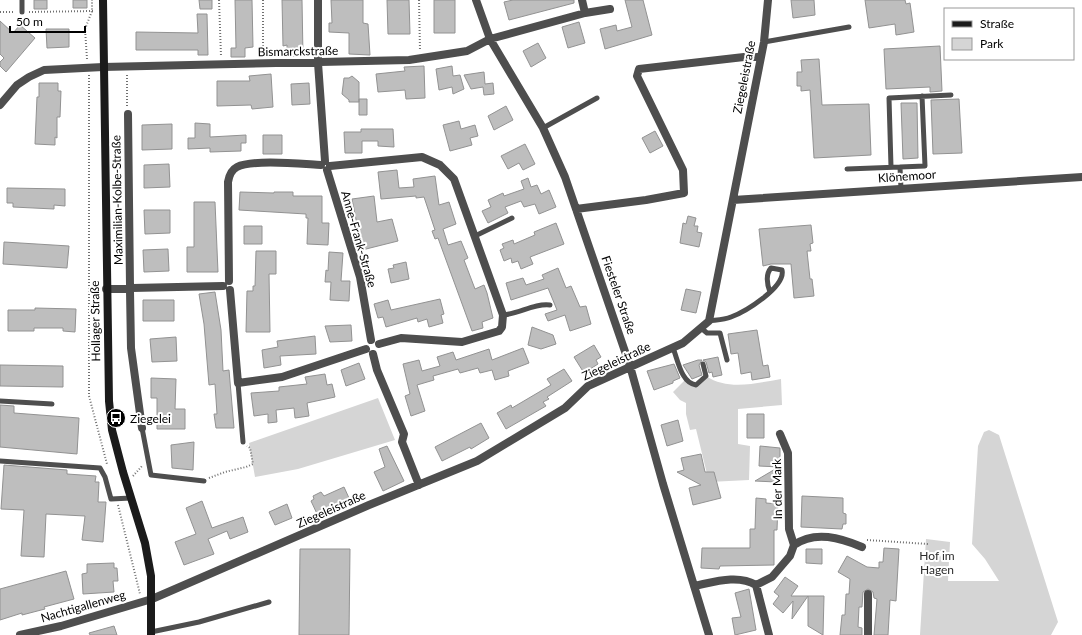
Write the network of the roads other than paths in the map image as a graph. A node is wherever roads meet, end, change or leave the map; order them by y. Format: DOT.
graph roads {
  1 [pos="22,0"];
  2 [pos="103,0"];
  3 [pos="318,0"];
  4 [pos="476,0"];
  5 [pos="582,0"];
  6 [pos="768,0"];
  7 [pos="610,9"];
  8 [pos="22,12"];
  9 [pos="585,12"];
  10 [pos="849,27"];
  11 [pos="490,39"];
  12 [pos="764,42"];
  13 [pos="761,57"];
  14 [pos="318,63"];
  15 [pos="103,67"];
  16 [pos="951,95"];
  17 [pos="922,96"];
  18 [pos="597,98"];
  19 [pos="0,105"];
  20 [pos="128,114"];
  21 [pos="543,128"];
  22 [pos="325,165"];
  23 [pos="891,167"];
  24 [pos="900,167"];
  25 [pos="847,169"];
  26 [pos="1082,177"];
  27 [pos="900,189"];
  28 [pos="734,200"];
  29 [pos="576,209"];
  30 [pos="512,218"];
  31 [pos="475,236"];
  32 [pos="227,286"];
  33 [pos="130,288"];
  34 [pos="106,289"];
  35 [pos="770,292"];
  36 [pos="550,305"];
  37 [pos="504,315"];
  38 [pos="709,321"];
  39 [pos="701,328"];
  40 [pos="371,340"];
  41 [pos="379,344"];
  42 [pos="673,348"];
  43 [pos="366,349"];
  44 [pos="373,354"];
  45 [pos="727,360"];
  46 [pos="703,364"];
  47 [pos="630,366"];
  48 [pos="238,383"];
  49 [pos="0,401"];
  50 [pos="52,404"];
  51 [pos="142,428"];
  52 [pos="780,434"];
  53 [pos="243,442"];
  54 [pos="0,461"];
  55 [pos="204,480"];
  56 [pos="419,485"];
  57 [pos="131,498"];
  58 [pos="863,543"];
  59 [pos="794,544"];
  60 [pos="756,585"];
  61 [pos="694,586"];
  62 [pos="868,594"];
  63 [pos="152,599"];
  64 [pos="269,602"];
  65 [pos="151,633"];
  66 [pos="20,635"];
  67 [pos="709,635"];
  68 [pos="769,635"];
  69 [pos="868,635"];
  1 -- 8 [label="lane"];
  2 -- 15 [label="main road, Hollager Straße"];
  3 -- 14 [label="street, Anne-Frank-Straße"];
  4 -- 11 [label="street, Fiesteler Straße"];
  5 -- 9 [label="street"];
  6 -- 12 [label="street, Ziegeleistraße"];
  7 -- 9 [label="street, Bismarckstraße"];
  9 -- 11 [label="street, Bismarckstraße"];
  10 -- 12 [label="lane"];
  11 -- 14 [label="street, Bismarckstraße"];
  11 -- 21 [label="street, Fiesteler Straße"];
  12 -- 13 [label="street, Ziegeleistraße"];
  13 -- 28 [label="street, Ziegeleistraße"];
  13 -- 29 [label="street"];
  14 -- 15 [label="street, Bismarckstraße"];
  14 -- 22 [label="street, Anne-Frank-Straße"];
  15 -- 19 [label="street, Bismarckstraße"];
  15 -- 34 [label="main road, Hollager Straße"];
  16 -- 17 [label="lane"];
  17 -- 23 [label="lane"];
  17 -- 24 [label="lane"];
  18 -- 21 [label="lane"];
  20 -- 33 [label="street, Maximilian-Kolbe-Straße"];
  21 -- 29 [label="street, Fiesteler Straße"];
  22 -- 31 [label="street"];
  22 -- 32 [label="street"];
  22 -- 40 [label="street, Anne-Frank-Straße"];
  23 -- 24 [label="lane"];
  23 -- 25 [label="lane"];
  24 -- 27 [label="lane"];
  26 -- 27 [label="street, Klönemoor"];
  27 -- 28 [label="street, Klönemoor"];
  28 -- 38 [label="street, Ziegeleistraße"];
  29 -- 47 [label="street, Fiesteler Straße"];
  30 -- 31 [label="lane"];
  31 -- 37 [label="street"];
  32 -- 33 [label="street"];
  32 -- 48 [label="street"];
  33 -- 34 [label="street"];
  33 -- 51 [label="street, Maximilian-Kolbe-Straße"];
  34 -- 57 [label="main road, Hollager Straße"];
  35 -- 38 [label="lane"];
  36 -- 37 [label="lane"];
  37 -- 41 [label="street"];
  38 -- 39 [label="street, Ziegeleistraße"];
  39 -- 42 [label="street, Ziegeleistraße"];
  39 -- 45 [label="lane"];
  40 -- 41 [label="street"];
  40 -- 43 [label="street"];
  41 -- 44 [label="street"];
  42 -- 46 [label="lane"];
  42 -- 47 [label="street, Ziegeleistraße"];
  43 -- 44 [label="street"];
  43 -- 48 [label="street"];
  44 -- 56 [label="street"];
  47 -- 56 [label="street, Ziegeleistraße"];
  47 -- 61 [label="street, Fiesteler Straße"];
  48 -- 53 [label="lane"];
  49 -- 50 [label="lane"];
  51 -- 55 [label="lane"];
  52 -- 59 [label="street, In der Mark"];
  54 -- 57 [label="lane"];
  56 -- 63 [label="street, Ziegeleistraße"];
  57 -- 63 [label="main road, Hollager Straße"];
  58 -- 59 [label="street"];
  59 -- 60 [label="street"];
  60 -- 61 [label="street"];
  60 -- 68 [label="street"];
  61 -- 67 [label="street, Fiesteler Straße"];
  62 -- 69 [label="street"];
  63 -- 65 [label="main road, Hollager Straße"];
  63 -- 66 [label="street, Nachtigallenweg"];
  64 -- 65 [label="lane"];
}
